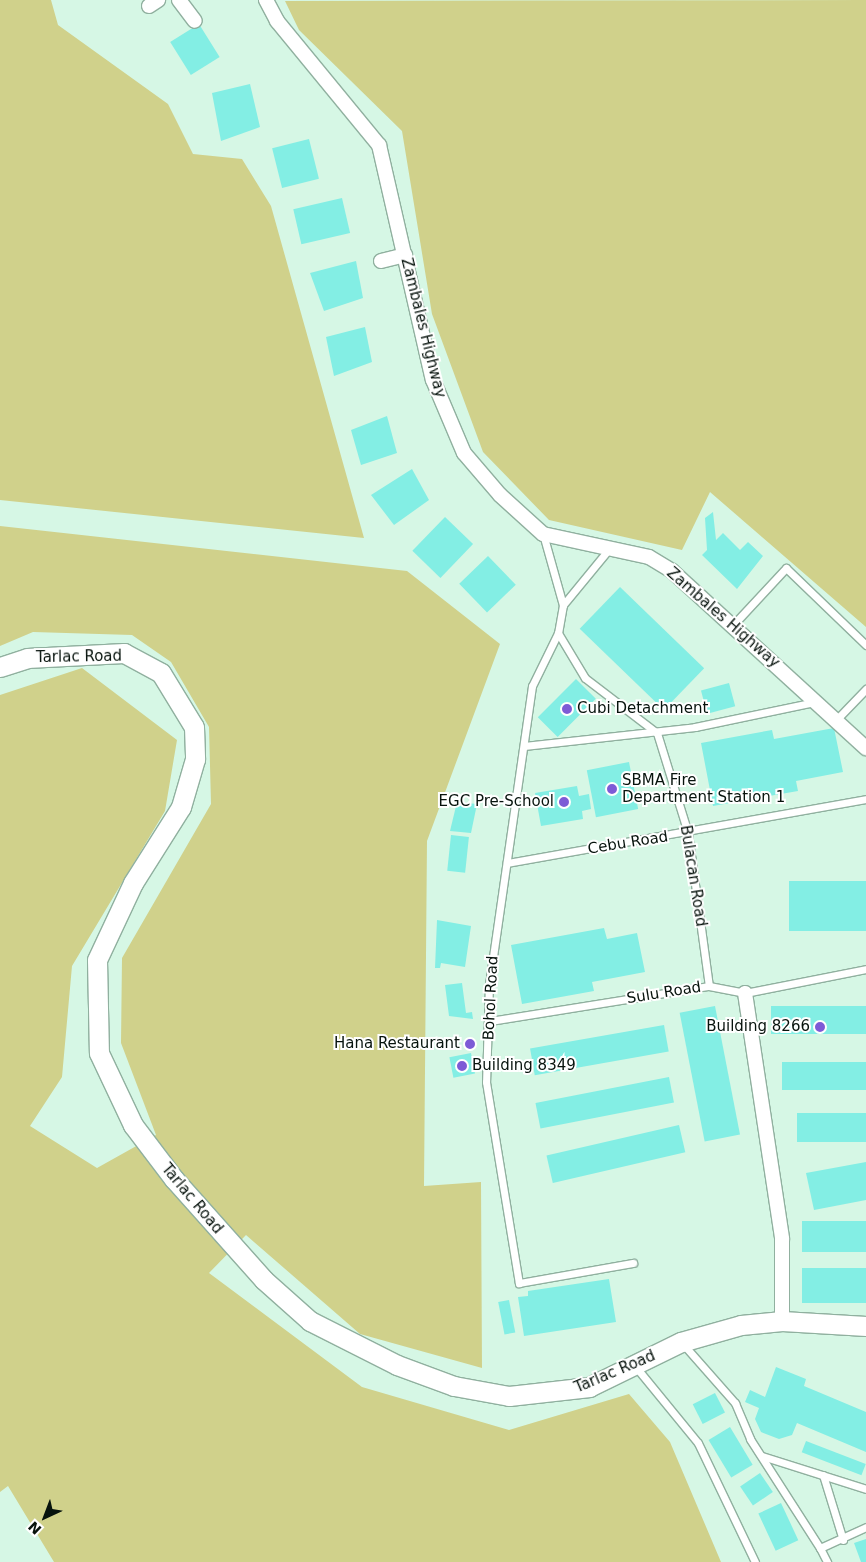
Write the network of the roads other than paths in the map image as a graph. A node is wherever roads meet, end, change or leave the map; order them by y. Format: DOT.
graph roads {
  1 [pos="178,0"];
  2 [pos="266,0"];
  3 [pos="195,21"];
  4 [pos="405,255"];
  5 [pos="381,261"];
  6 [pos="543,534"];
  7 [pos="609,549"];
  8 [pos="563,605"];
  9 [pos="733,625"];
  10 [pos="558,633"];
  11 [pos="866,645"];
  12 [pos="0,667"];
  13 [pos="866,689"];
  14 [pos="818,701"];
  15 [pos="837,719"];
  16 [pos="657,732"];
  17 [pos="524,746"];
  18 [pos="866,748"];
  19 [pos="866,799"];
  20 [pos="688,833"];
  21 [pos="507,863"];
  22 [pos="866,969"];
  23 [pos="709,986"];
  24 [pos="745,993"];
  25 [pos="490,1021"];
  26 [pos="633,1263"];
  27 [pos="782,1321"];
  28 [pos="866,1326"];
  29 [pos="682,1342"];
  30 [pos="634,1366"];
  31 [pos="762,1456"];
  32 [pos="823,1475"];
  33 [pos="866,1489"];
  34 [pos="866,1527"];
  35 [pos="843,1540"];
  36 [pos="820,1548"];
  37 [pos="755,1562"];
  38 [pos="828,1562"];
  1 -- 3 [label="street"];
  2 -- 4 [label="street, Zambales Highway"];
  4 -- 5 [label="street"];
  4 -- 6 [label="street, Zambales Highway"];
  6 -- 7 [label="street, Zambales Highway"];
  6 -- 8 [label="lane, Bohol Road"];
  7 -- 8 [label="lane, Bohol Road"];
  7 -- 9 [label="street, Zambales Highway"];
  8 -- 10 [label="lane, Bohol Road"];
  9 -- 11 [label="lane"];
  9 -- 14 [label="street, Zambales Highway"];
  10 -- 16 [label="lane"];
  10 -- 17 [label="lane, Bohol Road"];
  12 -- 30 [label="main road, Tarlac Road"];
  13 -- 15 [label="lane"];
  14 -- 15 [label="street, Zambales Highway"];
  14 -- 16 [label="lane"];
  15 -- 18 [label="street, Zambales Highway"];
  16 -- 17 [label="lane"];
  16 -- 20 [label="lane, Bulacan Road"];
  17 -- 21 [label="lane, Bohol Road"];
  19 -- 20 [label="lane, Cebu Road"];
  20 -- 21 [label="lane, Cebu Road"];
  20 -- 23 [label="lane, Bulacan Road"];
  21 -- 25 [label="lane, Bohol Road"];
  22 -- 24 [label="lane, Sulu Road"];
  23 -- 24 [label="lane, Sulu Road"];
  23 -- 25 [label="lane, Sulu Road"];
  24 -- 27 [label="street"];
  25 -- 26 [label="lane, Bohol Road"];
  27 -- 28 [label="main road, Tarlac Road"];
  27 -- 29 [label="main road, Tarlac Road"];
  29 -- 30 [label="main road, Tarlac Road"];
  29 -- 31 [label="lane"];
  30 -- 37 [label="lane"];
  31 -- 32 [label="lane"];
  31 -- 36 [label="lane"];
  32 -- 33 [label="lane"];
  32 -- 35 [label="lane"];
  34 -- 35 [label="lane"];
  35 -- 36 [label="lane"];
  36 -- 38 [label="lane"];
}
